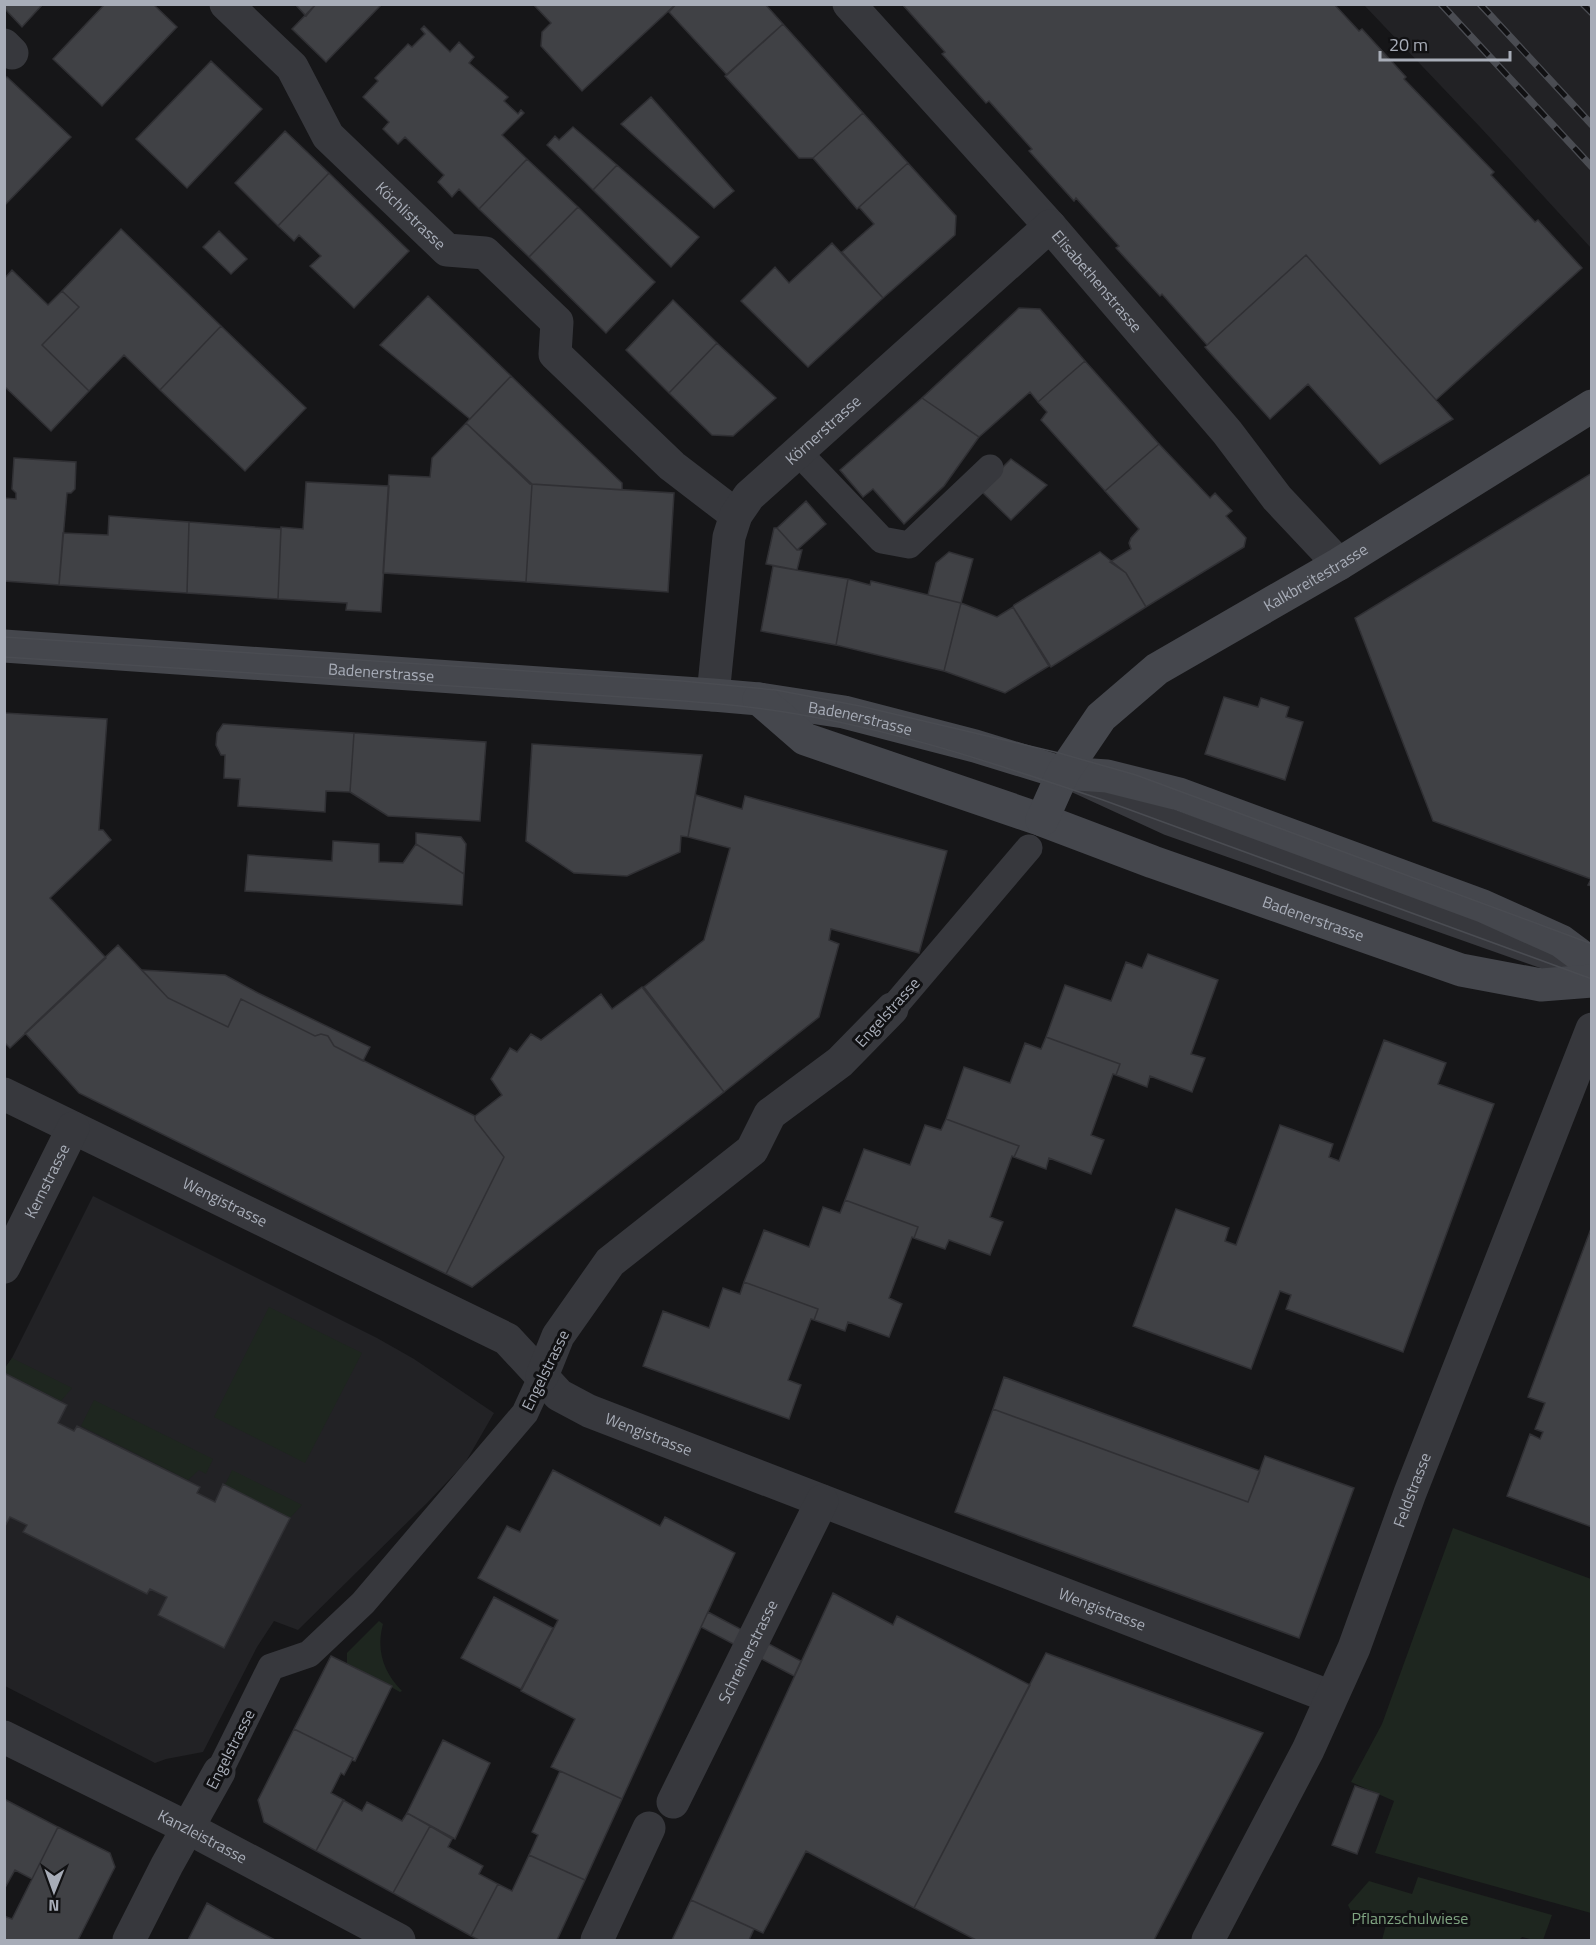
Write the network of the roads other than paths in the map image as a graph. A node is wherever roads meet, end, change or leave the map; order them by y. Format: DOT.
graph roads {
  1 [pos="226,4"];
  2 [pos="849,4"];
  3 [pos="1050,226"];
  4 [pos="1592,406"];
  5 [pos="798,453"];
  6 [pos="990,468"];
  7 [pos="736,515"];
  8 [pos="1339,564"];
  9 [pos="4,646"];
  10 [pos="713,695"];
  11 [pos="759,699"];
  12 [pos="1063,772"];
  13 [pos="1035,834"];
  14 [pos="1592,964"];
  15 [pos="1592,972"];
  16 [pos="1592,981"];
  17 [pos="892,1009"];
  18 [pos="1592,1029"];
  19 [pos="4,1094"];
  20 [pos="73,1128"];
  21 [pos="4,1267"];
  22 [pos="542,1376"];
  23 [pos="822,1501"];
  24 [pos="1331,1697"];
  25 [pos="4,1737"];
  26 [pos="219,1772"];
  27 [pos="674,1802"];
  28 [pos="188,1827"];
  29 [pos="649,1828"];
  30 [pos="129,1941"];
  31 [pos="399,1941"];
  32 [pos="597,1941"];
  33 [pos="1208,1941"];
  1 -- 7 [label="street, Köchlistrasse"];
  2 -- 3 [label="street, Elisabethenstrasse"];
  3 -- 5 [label="street, Körnerstrasse"];
  3 -- 8 [label="street, Elisabethenstrasse"];
  4 -- 8 [label="street, Kalkbreitestrasse"];
  5 -- 6 [label="lane"];
  5 -- 7 [label="street, Körnerstrasse"];
  7 -- 10 [label="street, Körnerstrasse"];
  8 -- 12 [label="street, Kalkbreitestrasse"];
  9 -- 10 [label="street, Badenerstrasse"];
  10 -- 11 [label="street, Badenerstrasse"];
  11 -- 12 [label="street, Badenerstrasse"];
  11 -- 13 [label="street, Badenerstrasse"];
  12 -- 13 [label="street"];
  12 -- 14 [label="street, Badenerstrasse"];
  12 -- 15 [label="lane, Badenerstrasse"];
  13 -- 16 [label="street, Badenerstrasse"];
  13 -- 17 [label="lane, Engelstrasse"];
  17 -- 22 [label="street, Engelstrasse"];
  18 -- 24 [label="street, Feldstrasse"];
  19 -- 20 [label="street, Wengistrasse"];
  20 -- 21 [label="street, Kernstrasse"];
  20 -- 22 [label="street, Wengistrasse"];
  22 -- 23 [label="street, Wengistrasse"];
  22 -- 26 [label="lane, Engelstrasse"];
  23 -- 24 [label="street, Wengistrasse"];
  23 -- 27 [label="street, Schreinerstrasse"];
  24 -- 33 [label="street, Feldstrasse"];
  25 -- 28 [label="street, Kanzleistrasse"];
  26 -- 28 [label="street, Engelstrasse"];
  28 -- 30 [label="street, Engelstrasse"];
  28 -- 31 [label="street, Kanzleistrasse"];
  29 -- 32 [label="street"];
}
